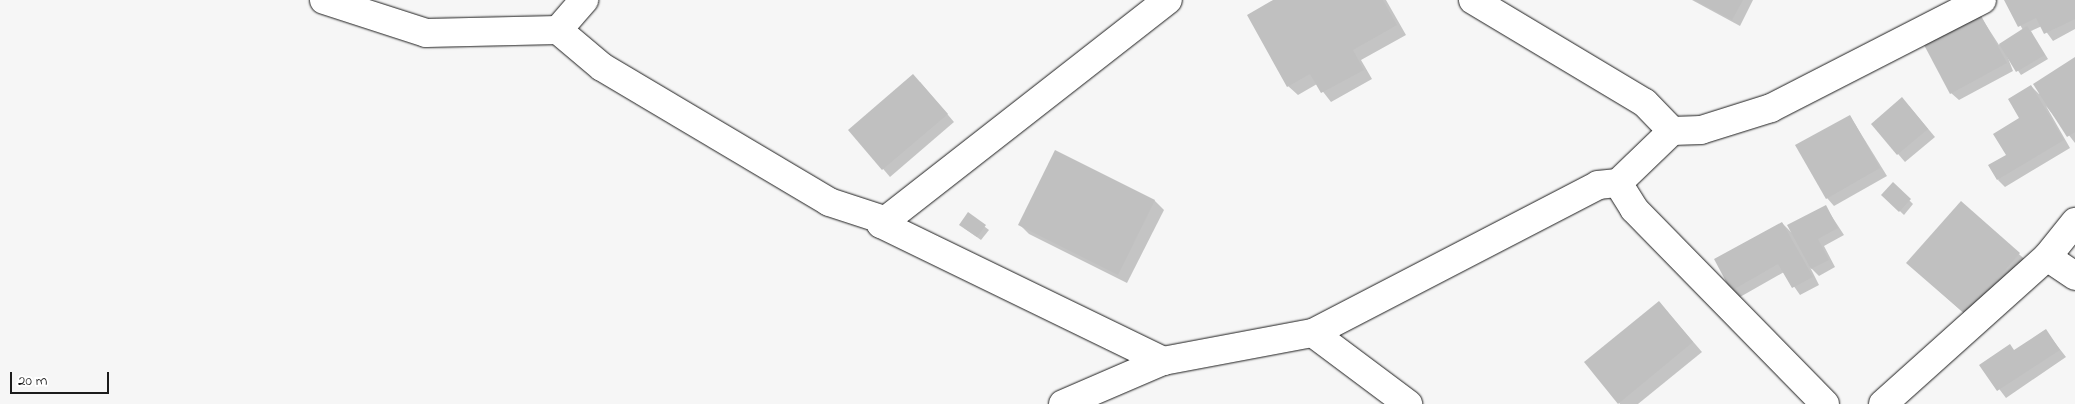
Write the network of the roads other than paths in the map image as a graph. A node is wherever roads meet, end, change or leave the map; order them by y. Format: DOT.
graph roads {
  1 [pos="324,0"];
  2 [pos="584,0"];
  3 [pos="1168,0"];
  4 [pos="1473,0"];
  5 [pos="1982,0"];
  6 [pos="558,30"];
  7 [pos="1672,131"];
  8 [pos="1618,183"];
  9 [pos="2075,222"];
  10 [pos="881,224"];
  11 [pos="2047,257"];
  12 [pos="2075,276"];
  13 [pos="1313,333"];
  14 [pos="1163,361"];
  15 [pos="1064,404"];
  16 [pos="1408,404"];
  17 [pos="1825,404"];
  18 [pos="1883,404"];
  1 -- 6 [label="street"];
  2 -- 6 [label="street"];
  3 -- 10 [label="street"];
  4 -- 7 [label="street"];
  5 -- 7 [label="street"];
  6 -- 10 [label="street"];
  7 -- 8 [label="street"];
  8 -- 13 [label="street"];
  8 -- 17 [label="street"];
  9 -- 11 [label="street"];
  10 -- 14 [label="street"];
  11 -- 12 [label="street"];
  11 -- 18 [label="street"];
  13 -- 14 [label="street"];
  13 -- 16 [label="street"];
  14 -- 15 [label="street"];
}
